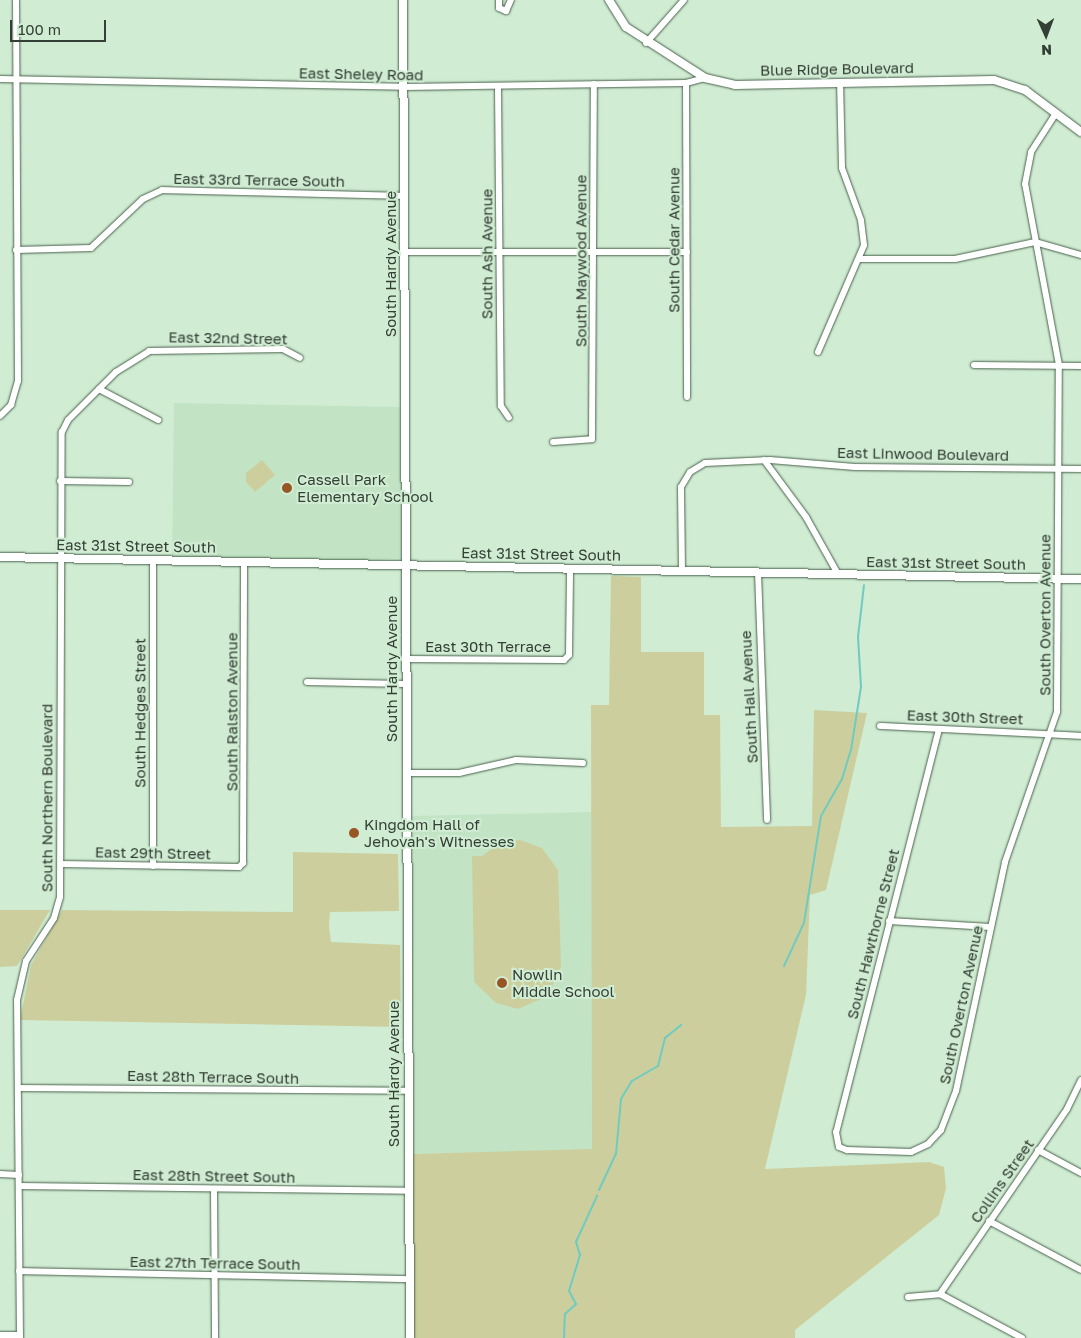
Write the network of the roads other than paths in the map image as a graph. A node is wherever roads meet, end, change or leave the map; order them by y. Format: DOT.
graph roads {
  1 [pos="16,0"];
  2 [pos="403,0"];
  3 [pos="499,0"];
  4 [pos="511,0"];
  5 [pos="609,0"];
  6 [pos="684,0"];
  7 [pos="646,43"];
  8 [pos="705,78"];
  9 [pos="0,79"];
  10 [pos="15,79"];
  11 [pos="840,82"];
  12 [pos="686,83"];
  13 [pos="594,84"];
  14 [pos="404,87"];
  15 [pos="498,87"];
  16 [pos="1056,113"];
  17 [pos="1081,132"];
  18 [pos="404,196"];
  19 [pos="1036,242"];
  20 [pos="16,250"];
  21 [pos="404,252"];
  22 [pos="500,252"];
  23 [pos="592,252"];
  24 [pos="687,252"];
  25 [pos="1081,255"];
  26 [pos="860,259"];
  27 [pos="153,350"];
  28 [pos="818,352"];
  29 [pos="300,358"];
  30 [pos="974,365"];
  31 [pos="1058,365"];
  32 [pos="1081,366"];
  33 [pos="99,389"];
  34 [pos="687,397"];
  35 [pos="0,416"];
  36 [pos="509,418"];
  37 [pos="158,420"];
  38 [pos="553,442"];
  39 [pos="764,460"];
  40 [pos="1058,468"];
  41 [pos="1081,469"];
  42 [pos="60,481"];
  43 [pos="129,482"];
  44 [pos="0,557"];
  45 [pos="60,558"];
  46 [pos="153,560"];
  47 [pos="244,562"];
  48 [pos="405,565"];
  49 [pos="570,568"];
  50 [pos="682,571"];
  51 [pos="758,572"];
  52 [pos="838,574"];
  53 [pos="1057,579"];
  54 [pos="1081,579"];
  55 [pos="405,659"];
  56 [pos="306,682"];
  57 [pos="405,684"];
  58 [pos="880,726"];
  59 [pos="939,729"];
  60 [pos="1049,732"];
  61 [pos="1081,736"];
  62 [pos="583,763"];
  63 [pos="407,773"];
  64 [pos="767,820"];
  65 [pos="243,863"];
  66 [pos="61,864"];
  67 [pos="153,866"];
  68 [pos="889,921"];
  69 [pos="990,927"];
  70 [pos="1081,1080"];
  71 [pos="18,1088"];
  72 [pos="408,1091"];
  73 [pos="933,1140"];
  74 [pos="1038,1150"];
  75 [pos="1081,1173"];
  76 [pos="0,1174"];
  77 [pos="19,1174"];
  78 [pos="19,1186"];
  79 [pos="214,1188"];
  80 [pos="409,1191"];
  81 [pos="989,1221"];
  82 [pos="1081,1270"];
  83 [pos="19,1271"];
  84 [pos="215,1275"];
  85 [pos="410,1279"];
  86 [pos="940,1294"];
  87 [pos="908,1297"];
  88 [pos="0,1335"];
  89 [pos="20,1337"];
  90 [pos="215,1338"];
  91 [pos="410,1338"];
  92 [pos="1022,1338"];
  1 -- 10 [label="street"];
  2 -- 14 [label="street, South Hardy Avenue"];
  3 -- 4 [label="street"];
  5 -- 7 [label="street, Blue Ridge Boulevard"];
  6 -- 7 [label="street"];
  7 -- 8 [label="street, Blue Ridge Boulevard"];
  8 -- 11 [label="street, Blue Ridge Boulevard"];
  8 -- 12 [label="street, East Sheley Road"];
  9 -- 10 [label="street"];
  10 -- 14 [label="street, East Sheley Road"];
  10 -- 20 [label="street"];
  11 -- 16 [label="street, Blue Ridge Boulevard"];
  11 -- 26 [label="street"];
  12 -- 13 [label="street, East Sheley Road"];
  12 -- 24 [label="street, South Cedar Avenue"];
  13 -- 15 [label="street, East Sheley Road"];
  13 -- 23 [label="street, South Maywood Avenue"];
  14 -- 15 [label="street, East Sheley Road"];
  14 -- 18 [label="street, South Hardy Avenue"];
  15 -- 22 [label="street, South Ash Avenue"];
  16 -- 17 [label="street, Blue Ridge Boulevard"];
  16 -- 19 [label="street, South Overton Avenue"];
  18 -- 20 [label="street, East 33rd Terrace South"];
  18 -- 21 [label="street, South Hardy Avenue"];
  19 -- 25 [label="street"];
  19 -- 26 [label="street"];
  19 -- 31 [label="street, South Overton Avenue"];
  20 -- 35 [label="street"];
  21 -- 22 [label="street"];
  21 -- 48 [label="street, South Hardy Avenue"];
  22 -- 23 [label="street"];
  22 -- 36 [label="street, South Ash Avenue"];
  23 -- 24 [label="street"];
  23 -- 38 [label="street, South Maywood Avenue"];
  24 -- 34 [label="street, South Cedar Avenue"];
  26 -- 28 [label="street"];
  27 -- 29 [label="street, East 32nd Street"];
  27 -- 33 [label="street, South Northern Boulevard"];
  30 -- 31 [label="street"];
  31 -- 32 [label="street"];
  31 -- 40 [label="street, South Overton Avenue"];
  33 -- 37 [label="street"];
  33 -- 42 [label="street, South Northern Boulevard"];
  39 -- 40 [label="street, East Linwood Boulevard"];
  39 -- 50 [label="street, East Linwood Boulevard"];
  39 -- 52 [label="street"];
  40 -- 41 [label="street, East Linwood Boulevard"];
  40 -- 53 [label="street, South Overton Avenue"];
  42 -- 43 [label="street"];
  42 -- 45 [label="street, South Northern Boulevard"];
  44 -- 45 [label="street, East 31st Street South"];
  45 -- 46 [label="street, East 31st Street South"];
  45 -- 66 [label="street, South Northern Boulevard"];
  46 -- 47 [label="street, East 31st Street South"];
  46 -- 67 [label="street, South Hedges Street"];
  47 -- 48 [label="street, East 31st Street South"];
  47 -- 65 [label="street, South Ralston Avenue"];
  48 -- 49 [label="street, East 31st Street South"];
  48 -- 55 [label="street, South Hardy Avenue"];
  49 -- 50 [label="street, East 31st Street South"];
  49 -- 55 [label="street, East 30th Terrace"];
  50 -- 51 [label="street, East 31st Street South"];
  51 -- 52 [label="street, East 31st Street South"];
  51 -- 64 [label="street, South Hall Avenue"];
  52 -- 53 [label="street, East 31st Street South"];
  53 -- 54 [label="street, East 31st Street South"];
  53 -- 60 [label="street, South Overton Avenue"];
  55 -- 57 [label="street, South Hardy Avenue"];
  56 -- 57 [label="street"];
  57 -- 63 [label="street, South Hardy Avenue"];
  58 -- 59 [label="street, East 30th Street"];
  59 -- 60 [label="street, East 30th Street"];
  59 -- 68 [label="street, South Hawthorne Street"];
  60 -- 61 [label="street, East 30th Street"];
  60 -- 69 [label="street, South Overton Avenue"];
  62 -- 63 [label="street"];
  63 -- 72 [label="street, South Hardy Avenue"];
  65 -- 67 [label="street, East 29th Street"];
  66 -- 67 [label="street, East 29th Street"];
  66 -- 71 [label="street, South Northern Boulevard"];
  68 -- 69 [label="street"];
  68 -- 73 [label="street, South Hawthorne Street"];
  69 -- 73 [label="street, South Overton Avenue"];
  70 -- 74 [label="street, Collins Street"];
  71 -- 72 [label="street, East 28th Terrace South"];
  71 -- 77 [label="street, South Northern Boulevard"];
  72 -- 80 [label="street, South Hardy Avenue"];
  74 -- 75 [label="street"];
  74 -- 81 [label="street, Collins Street"];
  76 -- 77 [label="street"];
  77 -- 78 [label="street, South Northern Boulevard"];
  78 -- 79 [label="street, East 28th Street South"];
  78 -- 83 [label="street, South Northern Boulevard"];
  79 -- 80 [label="street, East 28th Street South"];
  79 -- 84 [label="street"];
  80 -- 85 [label="street, South Hardy Avenue"];
  81 -- 82 [label="street"];
  81 -- 86 [label="street, Collins Street"];
  83 -- 84 [label="street, East 27th Terrace South"];
  83 -- 89 [label="street, South Northern Boulevard"];
  84 -- 85 [label="street, East 27th Terrace South"];
  84 -- 90 [label="street"];
  85 -- 91 [label="street, South Hardy Avenue"];
  86 -- 87 [label="street"];
  86 -- 92 [label="street"];
  88 -- 89 [label="street"];
}
